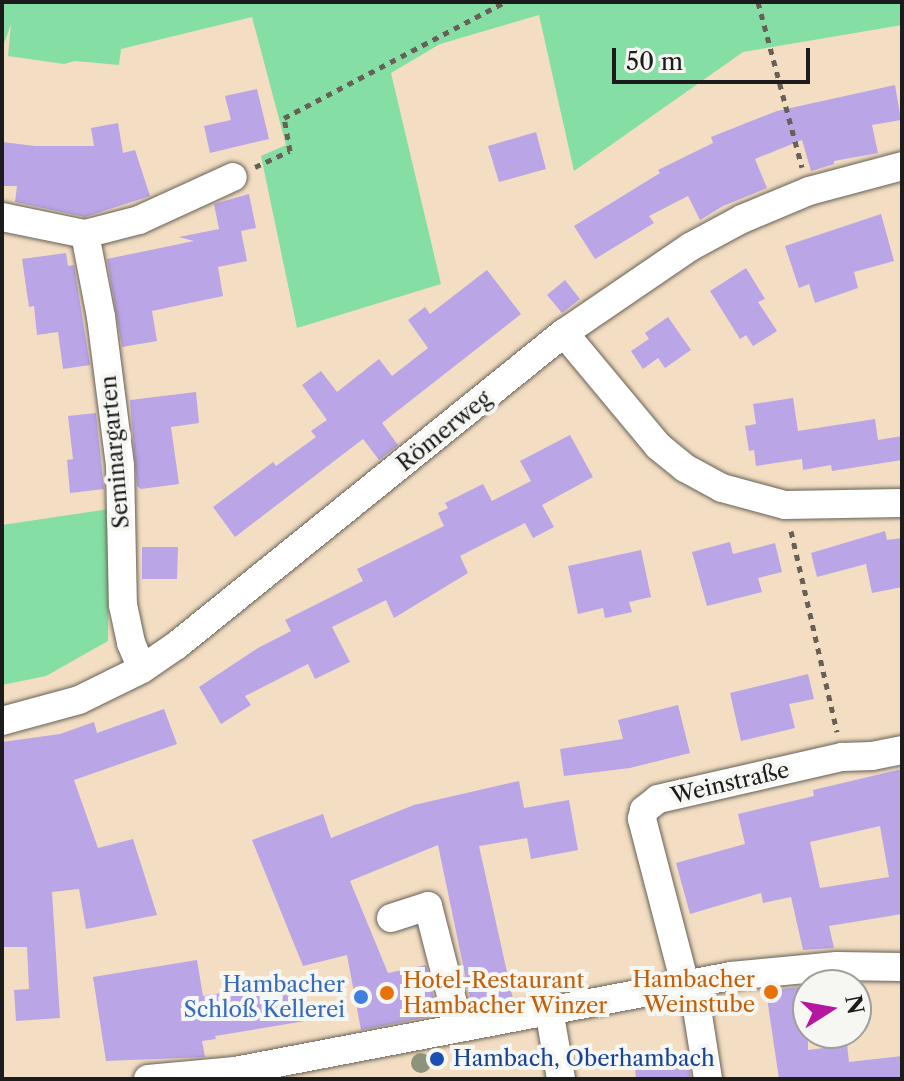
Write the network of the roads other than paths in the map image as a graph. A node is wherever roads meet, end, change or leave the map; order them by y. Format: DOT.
graph roads {
  1 [pos="902,166"];
  2 [pos="233,177"];
  3 [pos="2,217"];
  4 [pos="85,234"];
  5 [pos="564,333"];
  6 [pos="902,503"];
  7 [pos="142,669"];
  8 [pos="2,721"];
  9 [pos="902,750"];
  10 [pos="391,918"];
  11 [pos="902,967"];
  12 [pos="689,984"];
  13 [pos="549,1010"];
  14 [pos="459,1027"];
  15 [pos="236,1075"];
  16 [pos="148,1079"];
  17 [pos="561,1079"];
  18 [pos="708,1079"];
  1 -- 5 [label="street, Römerweg"];
  2 -- 4 [label="street"];
  3 -- 4 [label="street"];
  4 -- 7 [label="street, Seminargarten"];
  5 -- 6 [label="street"];
  5 -- 7 [label="street, Römerweg"];
  7 -- 8 [label="street, Römerweg"];
  9 -- 12 [label="street, Weinstraße"];
  10 -- 14 [label="street"];
  11 -- 12 [label="street"];
  12 -- 13 [label="street"];
  12 -- 18 [label="street"];
  13 -- 14 [label="street"];
  13 -- 17 [label="street"];
  14 -- 15 [label="street"];
  15 -- 16 [label="street"];
}
